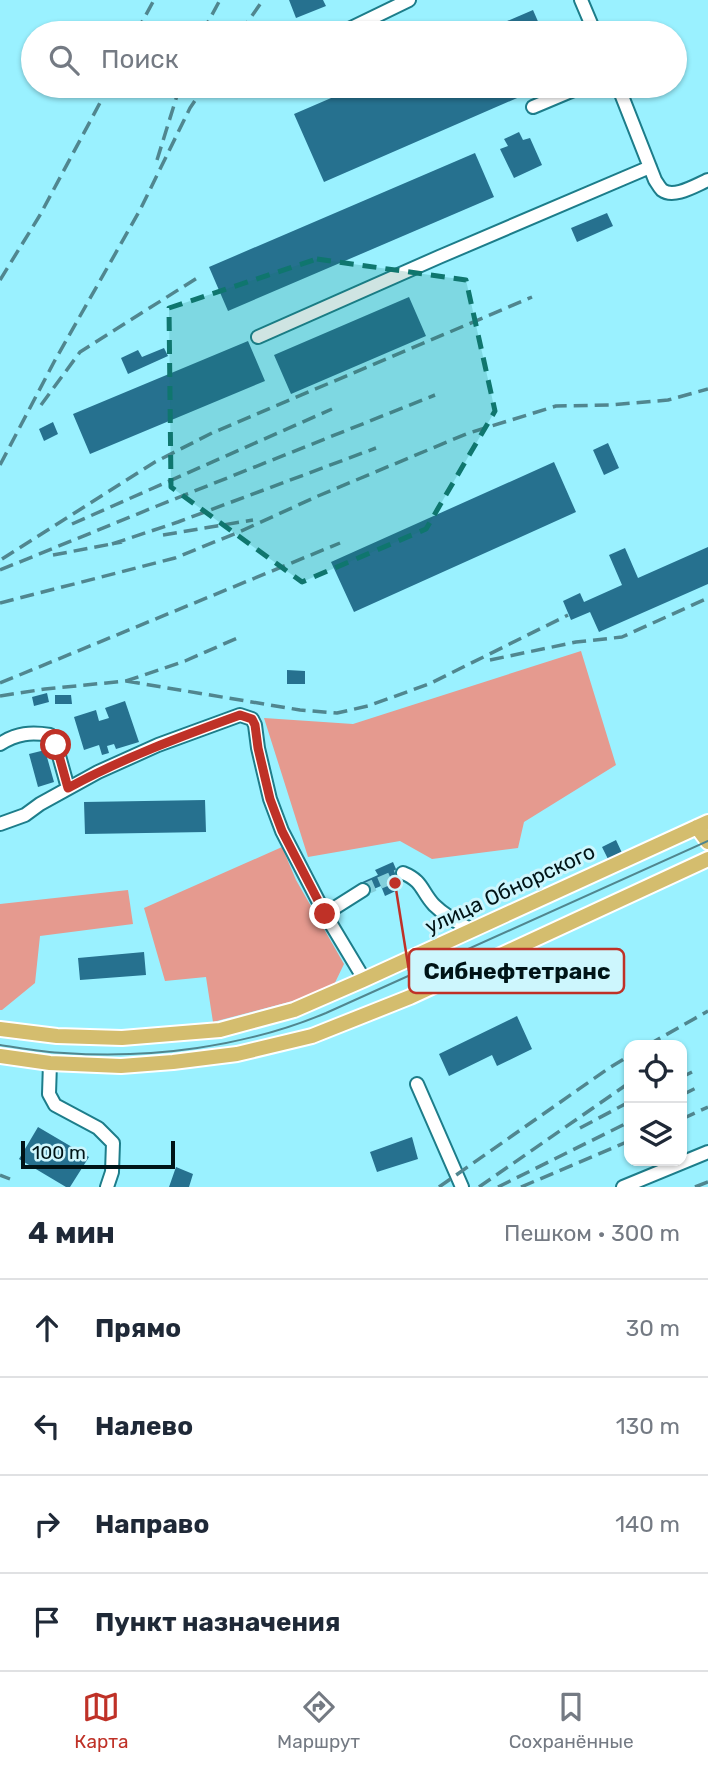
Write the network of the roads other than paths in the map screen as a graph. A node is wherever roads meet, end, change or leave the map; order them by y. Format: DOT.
graph roads {
  1 [pos="409,0"];
  2 [pos="580,0"];
  3 [pos="366,21"];
  4 [pos="590,21"];
  5 [pos="554,98"];
  6 [pos="623,98"];
  7 [pos="533,107"];
  8 [pos="650,167"];
  9 [pos="708,180"];
  10 [pos="258,337"];
  11 [pos="0,744"];
  12 [pos="68,788"];
  13 [pos="0,824"];
  14 [pos="702,824"];
  15 [pos="708,842"];
  16 [pos="708,859"];
  17 [pos="403,873"];
  18 [pos="363,890"];
  19 [pos="325,914"];
  20 [pos="472,930"];
  21 [pos="363,980"];
  22 [pos="0,1028"];
  23 [pos="0,1056"];
  24 [pos="50,1063"];
  25 [pos="418,1084"];
  26 [pos="708,1152"];
  27 [pos="107,1187"];
  28 [pos="462,1187"];
  29 [pos="623,1187"];
  1 -- 3 [label="lane"];
  2 -- 4 [label="lane"];
  5 -- 7 [label="lane"];
  6 -- 8 [label="lane"];
  8 -- 9 [label="lane"];
  8 -- 10 [label="lane"];
  11 -- 12 [label="lane"];
  12 -- 13 [label="lane"];
  12 -- 19 [label="lane"];
  14 -- 15 [label="main road"];
  14 -- 20 [label="main road, улица Обнорского"];
  16 -- 24 [label="main road"];
  17 -- 20 [label="lane"];
  18 -- 19 [label="lane"];
  19 -- 21 [label="lane"];
  20 -- 21 [label="main road, улица Обнорского"];
  21 -- 22 [label="main road, улица Обнорского"];
  23 -- 24 [label="main road"];
  24 -- 27 [label="lane"];
  25 -- 28 [label="lane"];
  26 -- 29 [label="lane"];
}
